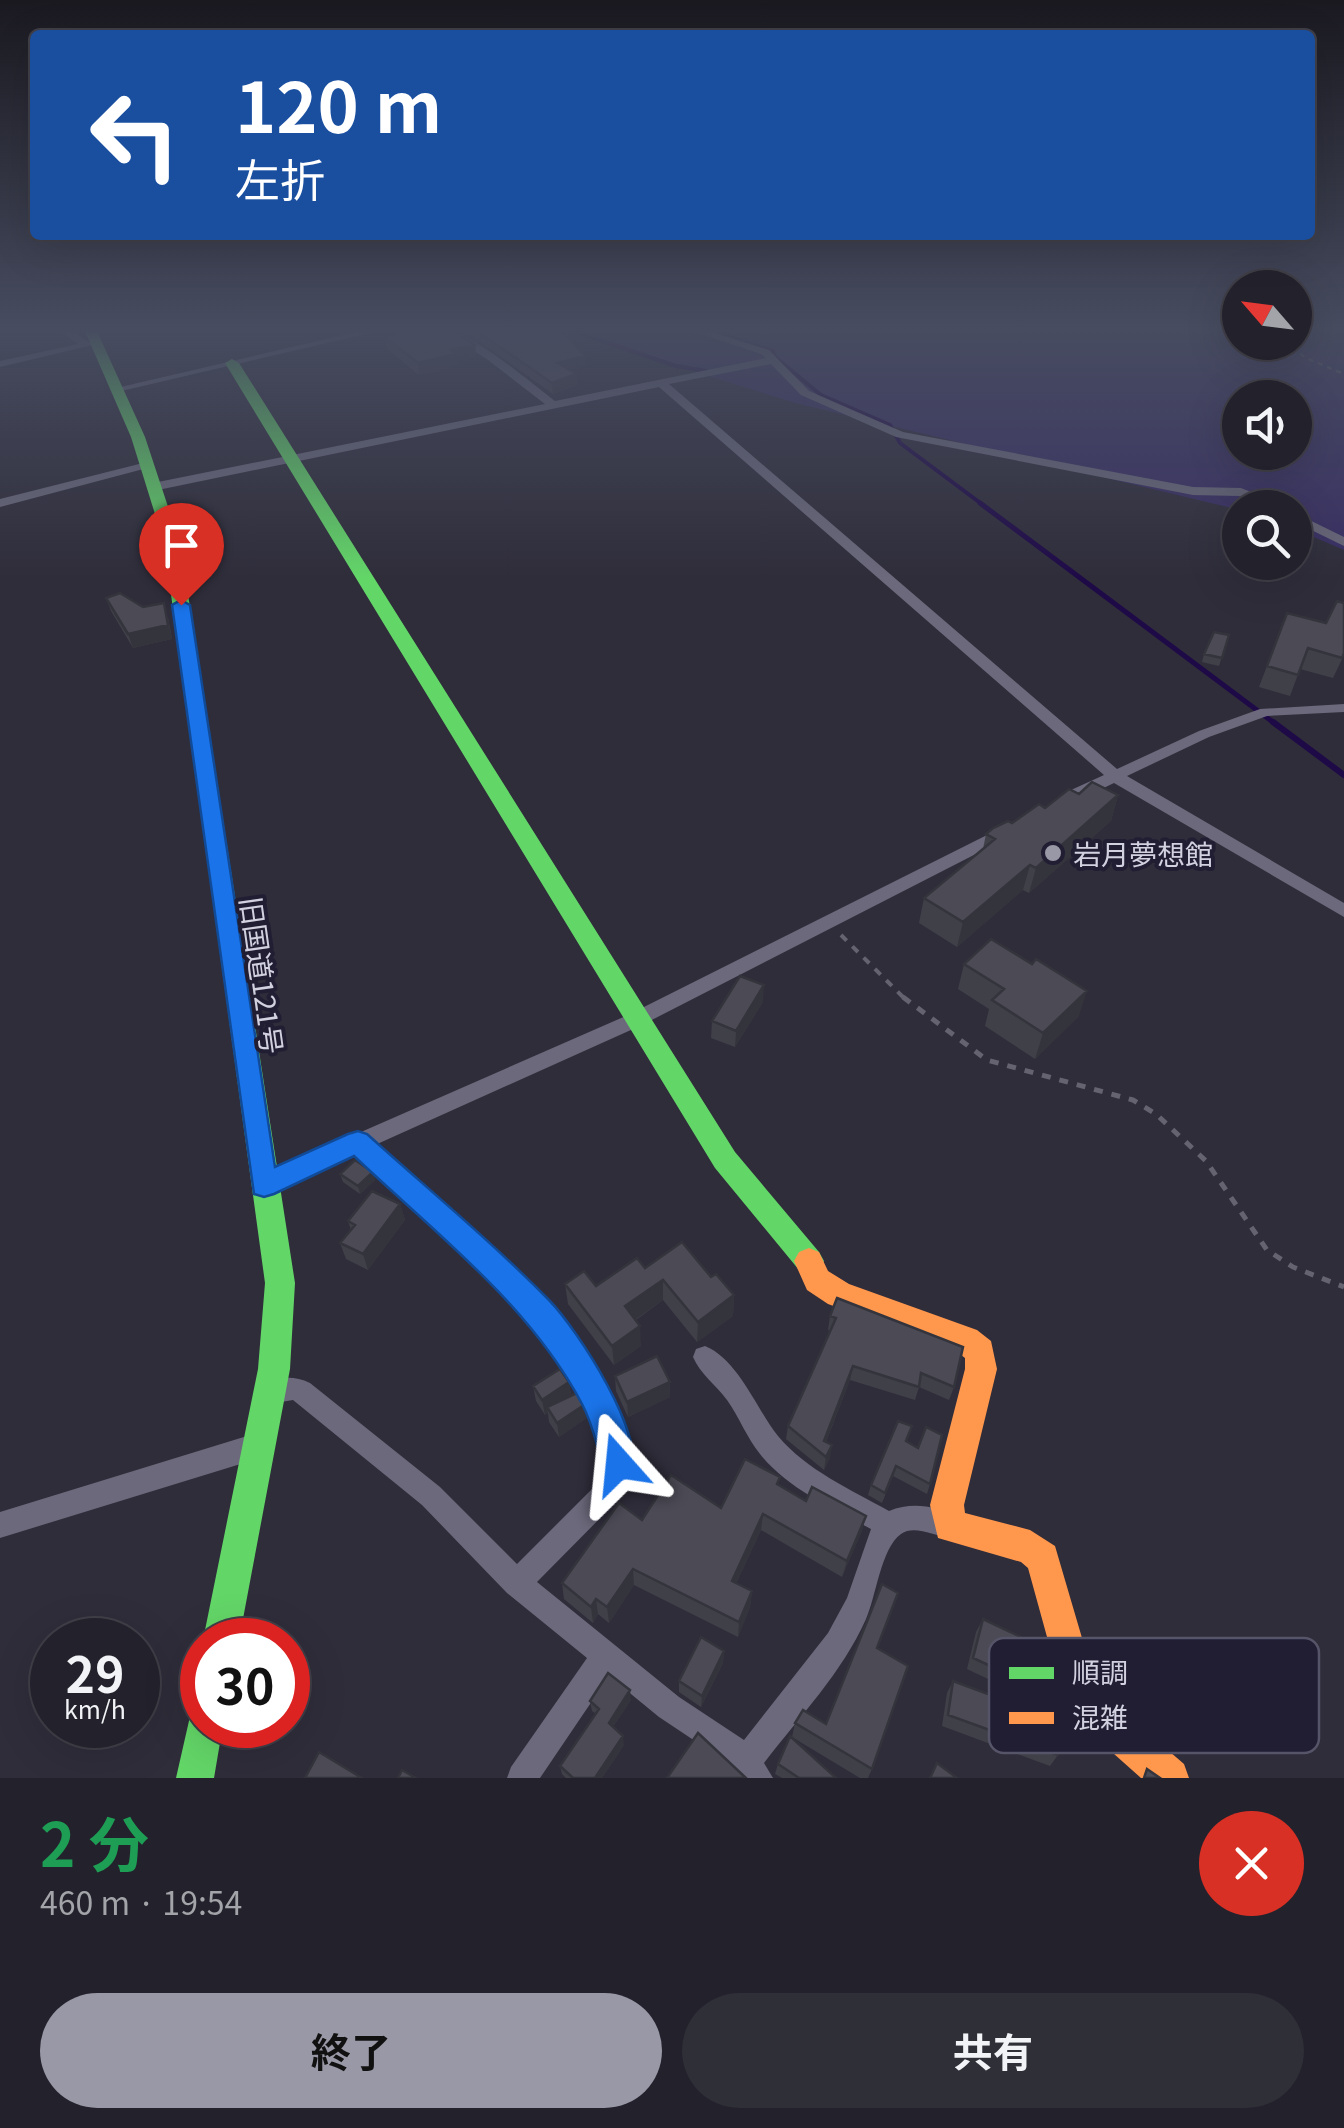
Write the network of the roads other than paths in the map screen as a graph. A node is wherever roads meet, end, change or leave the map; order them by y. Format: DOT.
graph roads {
  1 [pos="125,412"];
  2 [pos="261,412"];
  3 [pos="513,412"];
  4 [pos="693,412"];
  5 [pos="849,412"];
  6 [pos="288,458"];
  7 [pos="150,476"];
  8 [pos="1222,492"];
  9 [pos="0,503"];
  10 [pos="1312,526"];
  11 [pos="1344,542"];
  12 [pos="1344,708"];
  13 [pos="1114,776"];
  14 [pos="1051,808"];
  15 [pos="1017,826"];
  16 [pos="1344,911"];
  17 [pos="636,1020"];
  18 [pos="358,1142"];
  19 [pos="264,1185"];
  20 [pos="705,1357"];
  21 [pos="270,1392"];
  22 [pos="260,1445"];
  23 [pos="0,1526"];
  24 [pos="890,1526"];
  25 [pos="950,1526"];
  26 [pos="517,1583"];
  27 [pos="225,1618"];
  28 [pos="1064,1638"];
  29 [pos="606,1655"];
  30 [pos="200,1748"];
  31 [pos="1141,1753"];
  32 [pos="751,1771"];
  33 [pos="195,1778"];
  34 [pos="522,1778"];
  35 [pos="1170,1778"];
  1 -- 7 [label="street, 旧国道121号"];
  2 -- 6 [label="street"];
  3 -- 6 [label="street"];
  4 -- 13 [label="street"];
  5 -- 8 [label="street"];
  6 -- 7 [label="street"];
  6 -- 17 [label="street"];
  7 -- 9 [label="street"];
  7 -- 19 [label="street, 旧国道121号"];
  10 -- 11 [label="street"];
  12 -- 13 [label="street"];
  13 -- 14 [label="street"];
  13 -- 16 [label="street"];
  15 -- 17 [label="street"];
  17 -- 18 [label="street"];
  17 -- 25 [label="street"];
  18 -- 19 [label="street"];
  18 -- 26 [label="street"];
  19 -- 21 [label="street, 旧国道121号"];
  20 -- 24 [label="street"];
  21 -- 22 [label="street, 旧国道121号"];
  21 -- 26 [label="street"];
  22 -- 23 [label="street"];
  22 -- 27 [label="street, 旧国道121号"];
  24 -- 25 [label="street"];
  24 -- 32 [label="street"];
  25 -- 28 [label="street"];
  26 -- 29 [label="street"];
  29 -- 32 [label="street"];
  29 -- 34 [label="street"];
  30 -- 33 [label="street"];
  31 -- 35 [label="street"];
}
